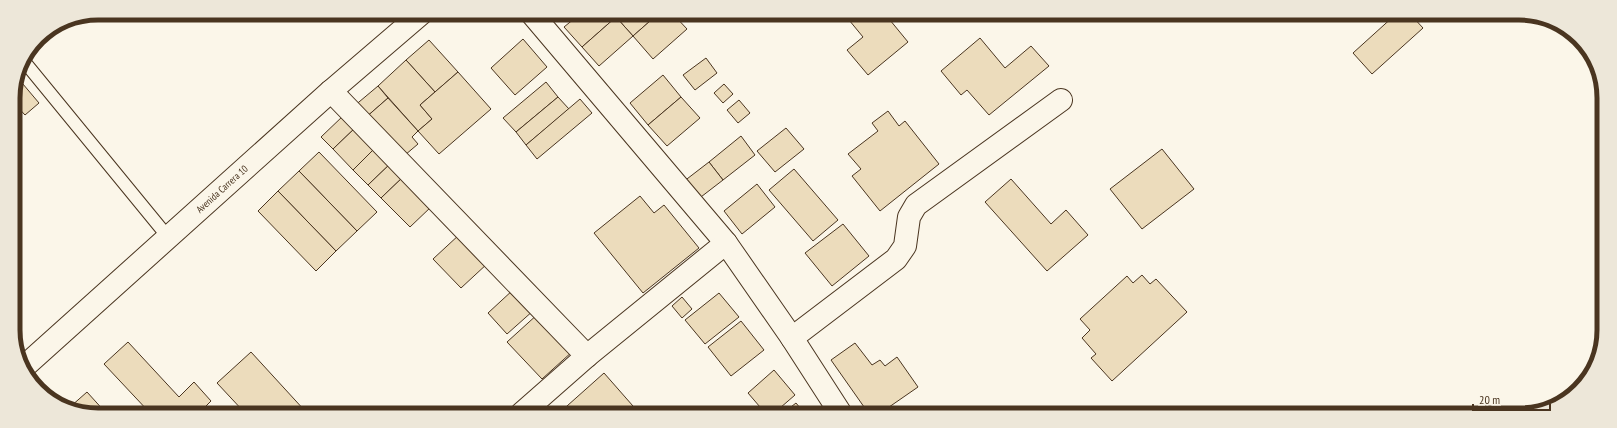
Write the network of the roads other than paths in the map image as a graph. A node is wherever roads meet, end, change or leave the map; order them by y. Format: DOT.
graph roads {
  1 [pos="414,20"];
  2 [pos="537,20"];
  3 [pos="27,65"];
  4 [pos="331,91"];
  5 [pos="1061,100"];
  6 [pos="168,237"];
  7 [pos="726,243"];
  8 [pos="792,338"];
  9 [pos="587,356"];
  10 [pos="27,364"];
  11 [pos="528,408"];
  12 [pos="837,408"];
  1 -- 4 [label="street, Avenida Carrera 10"];
  2 -- 7 [label="street"];
  3 -- 6 [label="lane"];
  4 -- 6 [label="street, Avenida Carrera 10"];
  4 -- 9 [label="street"];
  5 -- 8 [label="street"];
  6 -- 10 [label="street, Avenida Carrera 10"];
  7 -- 8 [label="street"];
  7 -- 9 [label="street"];
  8 -- 12 [label="street"];
  9 -- 11 [label="street"];
}
